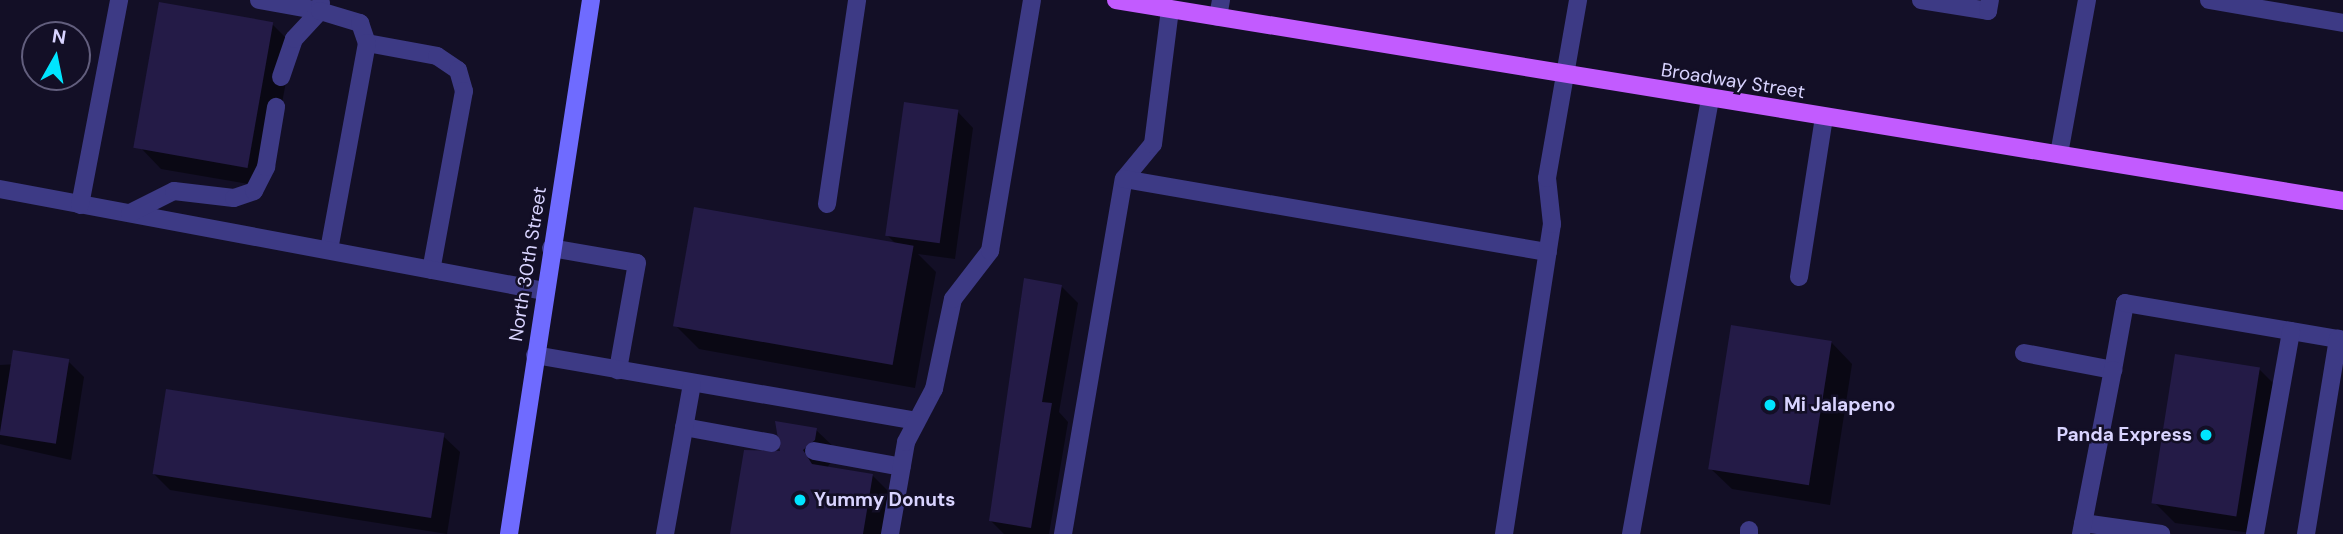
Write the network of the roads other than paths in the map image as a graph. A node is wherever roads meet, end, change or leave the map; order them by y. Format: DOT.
graph roads {
  1 [pos="119,0"];
  2 [pos="259,0"];
  3 [pos="591,0"];
  4 [pos="857,0"];
  5 [pos="1032,0"];
  6 [pos="1116,0"];
  7 [pos="1578,0"];
  8 [pos="1921,0"];
  9 [pos="1990,0"];
  10 [pos="2087,0"];
  11 [pos="2209,0"];
  12 [pos="321,6"];
  13 [pos="1220,8"];
  14 [pos="1170,9"];
  15 [pos="2343,23"];
  16 [pos="368,43"];
  17 [pos="1564,75"];
  18 [pos="281,77"];
  19 [pos="1710,98"];
  20 [pos="276,107"];
  21 [pos="1824,117"];
  22 [pos="2059,154"];
  23 [pos="1124,179"];
  24 [pos="0,189"];
  25 [pos="2343,201"];
  26 [pos="827,204"];
  27 [pos="80,205"];
  28 [pos="130,213"];
  29 [pos="551,248"];
  30 [pos="329,250"];
  31 [pos="1548,252"];
  32 [pos="432,270"];
  33 [pos="1799,277"];
  34 [pos="544,291"];
  35 [pos="2291,331"];
  36 [pos="2341,339"];
  37 [pos="2024,354"];
  38 [pos="535,355"];
  39 [pos="618,370"];
  40 [pos="2113,370"];
  41 [pos="692,384"];
  42 [pos="916,421"];
  43 [pos="684,427"];
  44 [pos="772,443"];
  45 [pos="814,451"];
  46 [pos="902,467"];
  47 [pos="2082,529"];
  48 [pos="509,534"];
  49 [pos="665,534"];
  50 [pos="890,534"];
  51 [pos="1063,534"];
  52 [pos="1504,534"];
  53 [pos="1631,534"];
  54 [pos="2161,534"];
  55 [pos="2255,534"];
  56 [pos="2306,534"];
  1 -- 27 [label="lane"];
  2 -- 12 [label="lane"];
  3 -- 29 [label="street, North 30th Street"];
  4 -- 26 [label="lane"];
  5 -- 42 [label="lane"];
  6 -- 14 [label="main road, Broadway Street"];
  7 -- 17 [label="lane"];
  8 -- 9 [label="lane"];
  10 -- 22 [label="lane"];
  11 -- 15 [label="lane"];
  12 -- 16 [label="lane"];
  12 -- 18 [label="lane"];
  13 -- 14 [label="main road, Broadway Street"];
  13 -- 17 [label="main road, Broadway Street"];
  14 -- 23 [label="lane"];
  16 -- 30 [label="lane"];
  16 -- 32 [label="lane"];
  17 -- 19 [label="main road, Broadway Street"];
  17 -- 31 [label="lane"];
  19 -- 21 [label="main road, Broadway Street"];
  19 -- 53 [label="lane"];
  20 -- 28 [label="lane"];
  21 -- 22 [label="main road, Broadway Street"];
  21 -- 33 [label="lane"];
  22 -- 25 [label="main road, Broadway Street"];
  23 -- 31 [label="lane"];
  23 -- 51 [label="lane"];
  24 -- 27 [label="lane"];
  27 -- 28 [label="lane"];
  28 -- 30 [label="lane"];
  29 -- 34 [label="street, North 30th Street"];
  29 -- 39 [label="lane"];
  30 -- 32 [label="lane"];
  31 -- 52 [label="lane"];
  32 -- 34 [label="lane"];
  34 -- 38 [label="street, North 30th Street"];
  35 -- 36 [label="lane"];
  35 -- 40 [label="lane"];
  35 -- 55 [label="lane"];
  36 -- 56 [label="lane"];
  37 -- 40 [label="lane"];
  38 -- 39 [label="lane"];
  38 -- 48 [label="street, North 30th Street"];
  39 -- 41 [label="lane"];
  40 -- 47 [label="lane"];
  41 -- 42 [label="lane"];
  41 -- 43 [label="lane"];
  42 -- 46 [label="lane"];
  43 -- 44 [label="lane"];
  43 -- 49 [label="lane"];
  45 -- 46 [label="lane"];
  46 -- 50 [label="lane"];
  47 -- 54 [label="lane"];
}
